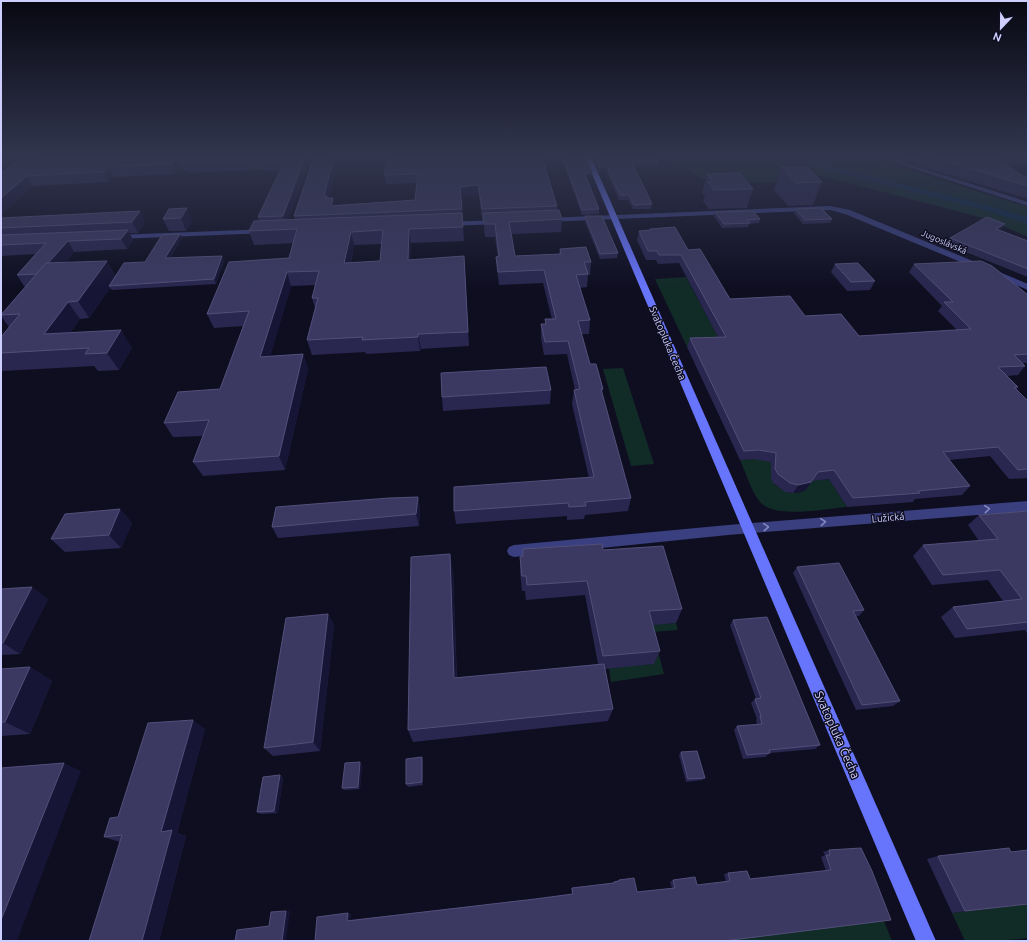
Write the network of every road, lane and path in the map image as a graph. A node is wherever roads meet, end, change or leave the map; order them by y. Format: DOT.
graph roads {
  1 [pos="607,201"];
  2 [pos="614,217"];
  3 [pos="536,220"];
  4 [pos="504,222"];
  5 [pos="441,224"];
  6 [pos="275,231"];
  7 [pos="104,237"];
  8 [pos="1028,287"];
  9 [pos="1028,506"];
  10 [pos="747,528"];
  11 [pos="514,552"];
  12 [pos="926,941"];
  1 -- 2 [label="street, Svatopluka Čecha"];
  2 -- 3 [label="street, Jugoslávská"];
  2 -- 8 [label="street, Jugoslávská"];
  2 -- 10 [label="street, Svatopluka Čecha"];
  4 -- 5 [label="street"];
  6 -- 7 [label="street"];
  10 -- 9 [label="street, Lužická, one-way"];
  10 -- 11 [label="street"];
  10 -- 12 [label="street, Svatopluka Čecha"];
}
